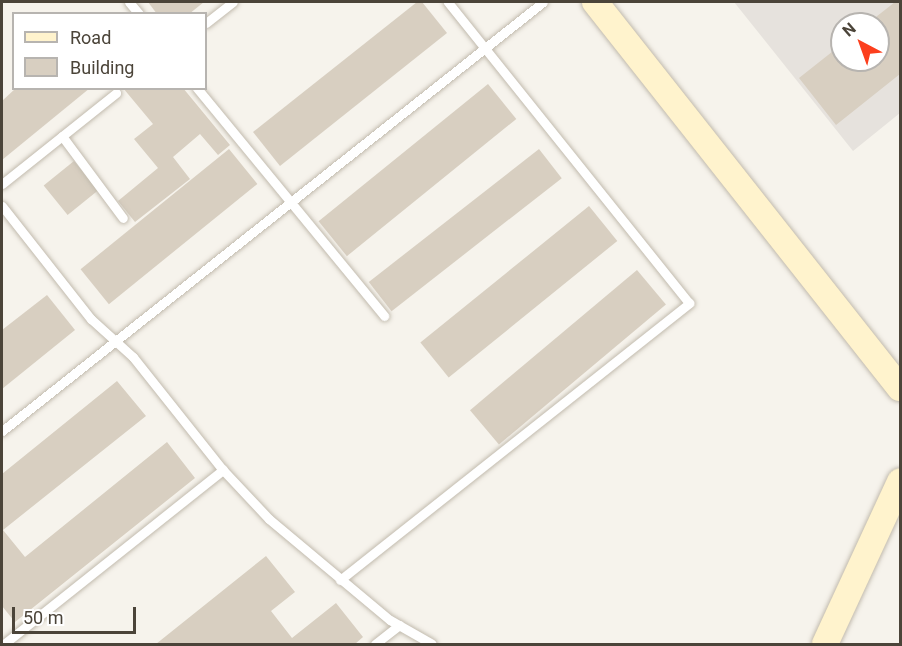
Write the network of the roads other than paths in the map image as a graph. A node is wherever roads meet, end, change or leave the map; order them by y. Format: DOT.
graph roads {
  1 [pos="232,2"];
  2 [pos="448,2"];
  3 [pos="543,2"];
  4 [pos="595,2"];
  5 [pos="207,22"];
  6 [pos="485,47"];
  7 [pos="199,90"];
  8 [pos="116,93"];
  9 [pos="63,136"];
  10 [pos="2,184"];
  11 [pos="290,202"];
  12 [pos="2,206"];
  13 [pos="123,218"];
  14 [pos="384,316"];
  15 [pos="115,341"];
  16 [pos="900,388"];
  17 [pos="2,431"];
  18 [pos="223,470"];
  19 [pos="900,482"];
  20 [pos="340,580"];
  21 [pos="399,625"];
  22 [pos="4,645"];
  23 [pos="375,645"];
  24 [pos="432,645"];
  25 [pos="825,645"];
  1 -- 5 [label="lane"];
  2 -- 6 [label="lane"];
  3 -- 6 [label="lane"];
  4 -- 16 [label="street"];
  6 -- 11 [label="lane"];
  6 -- 20 [label="lane"];
  7 -- 11 [label="lane"];
  8 -- 9 [label="lane"];
  9 -- 10 [label="lane"];
  9 -- 13 [label="lane"];
  11 -- 14 [label="lane"];
  11 -- 15 [label="lane"];
  12 -- 15 [label="lane"];
  15 -- 17 [label="lane"];
  15 -- 18 [label="lane"];
  18 -- 20 [label="lane"];
  18 -- 22 [label="lane"];
  19 -- 25 [label="street"];
  20 -- 21 [label="lane"];
  21 -- 23 [label="lane"];
  21 -- 24 [label="lane"];
}
